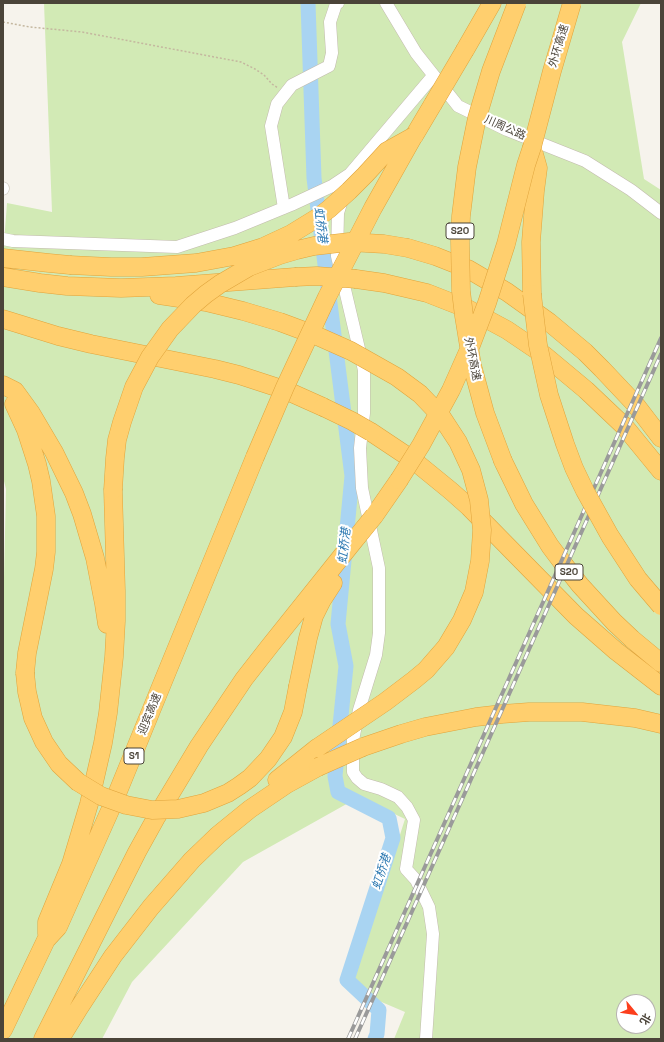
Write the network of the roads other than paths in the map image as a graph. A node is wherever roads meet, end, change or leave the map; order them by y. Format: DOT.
graph roads {
  1 [pos="338,3"];
  2 [pos="386,3"];
  3 [pos="492,3"];
  4 [pos="517,3"];
  5 [pos="572,3"];
  6 [pos="434,76"];
  7 [pos="414,136"];
  8 [pos="532,148"];
  9 [pos="350,174"];
  10 [pos="288,207"];
  11 [pos="661,213"];
  12 [pos="3,239"];
  13 [pos="3,258"];
  14 [pos="3,277"];
  15 [pos="141,288"];
  16 [pos="3,319"];
  17 [pos="3,386"];
  18 [pos="661,438"];
  19 [pos="661,471"];
  20 [pos="357,537"];
  21 [pos="661,606"];
  22 [pos="114,658"];
  23 [pos="661,663"];
  24 [pos="661,686"];
  25 [pos="661,724"];
  26 [pos="256,804"];
  27 [pos="46,940"];
  28 [pos="3,1030"];
  29 [pos="43,1039"];
  30 [pos="60,1039"];
  31 [pos="426,1039"];
  1 -- 10 [label="street"];
  2 -- 6 [label="street, 川周公路"];
  3 -- 7 [label="highway, 迎宾高速, bridge"];
  4 -- 23 [label="highway, 外环高速 / S20, bridge"];
  5 -- 8 [label="highway, 外环高速, bridge"];
  6 -- 9 [label="street"];
  6 -- 11 [label="street, 川周公路"];
  7 -- 13 [label="highway, bridge"];
  7 -- 27 [label="highway, 迎宾高速 / S1, bridge"];
  8 -- 20 [label="highway, 外环高速, bridge"];
  8 -- 21 [label="highway, bridge"];
  9 -- 10 [label="street"];
  9 -- 31 [label="street"];
  10 -- 12 [label="street"];
  14 -- 15 [label="highway"];
  15 -- 19 [label="highway, bridge"];
  15 -- 26 [label="highway, bridge"];
  16 -- 24 [label="highway, bridge"];
  17 -- 20 [label="highway, bridge"];
  17 -- 22 [label="highway"];
  18 -- 22 [label="highway, bridge"];
  20 -- 29 [label="highway"];
  22 -- 27 [label="highway"];
  25 -- 26 [label="highway, bridge"];
  26 -- 30 [label="highway"];
  27 -- 28 [label="highway, 迎宾高速 / S1"];
}
